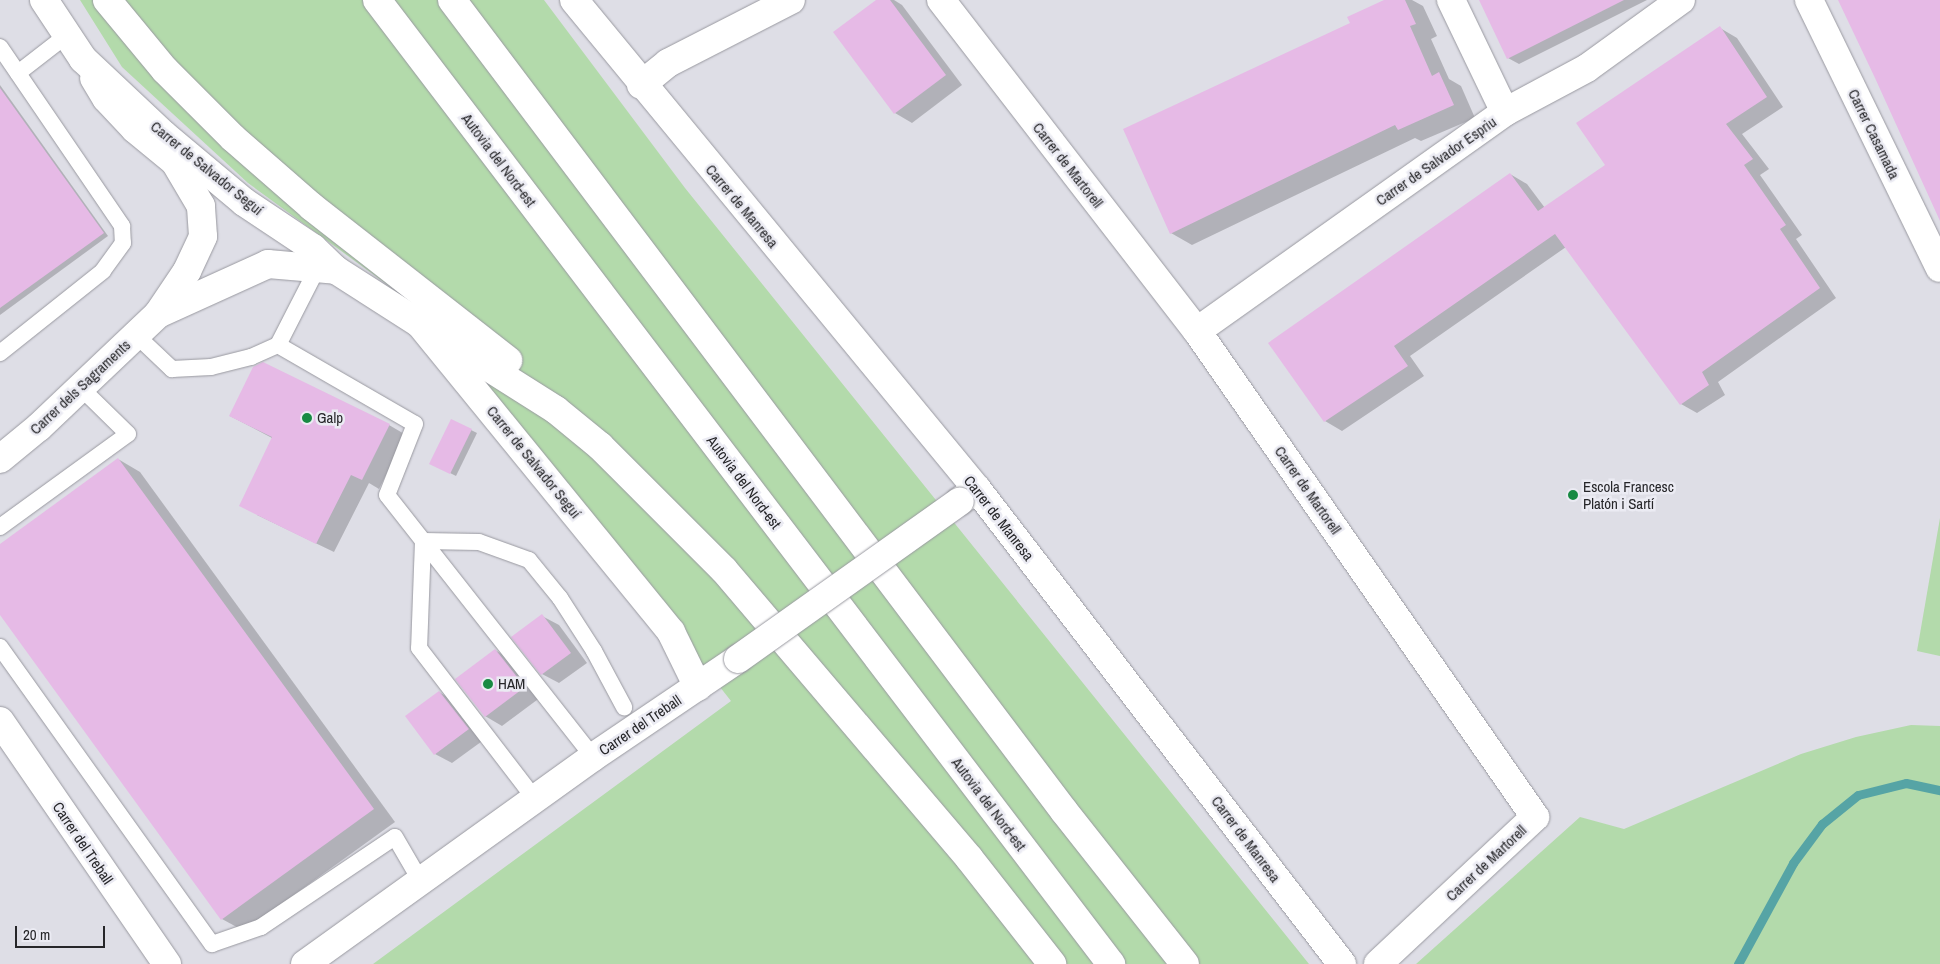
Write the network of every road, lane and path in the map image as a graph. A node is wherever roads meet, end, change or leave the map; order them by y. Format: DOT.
graph roads {
  1 [pos="44,0"];
  2 [pos="107,0"];
  3 [pos="377,0"];
  4 [pos="452,0"];
  5 [pos="467,0"];
  6 [pos="574,0"];
  7 [pos="791,0"];
  8 [pos="940,0"];
  9 [pos="1450,0"];
  10 [pos="1809,0"];
  11 [pos="1675,2"];
  12 [pos="67,35"];
  13 [pos="0,47"];
  14 [pos="83,59"];
  15 [pos="499,62"];
  16 [pos="18,73"];
  17 [pos="641,85"];
  18 [pos="1505,112"];
  19 [pos="1940,268"];
  20 [pos="327,269"];
  21 [pos="158,314"];
  22 [pos="420,324"];
  23 [pos="1197,331"];
  24 [pos="136,335"];
  25 [pos="278,344"];
  26 [pos="0,353"];
  27 [pos="80,387"];
  28 [pos="556,410"];
  29 [pos="0,459"];
  30 [pos="968,495"];
  31 [pos="0,527"];
  32 [pos="423,540"];
  33 [pos="0,647"];
  34 [pos="698,687"];
  35 [pos="624,707"];
  36 [pos="0,722"];
  37 [pos="593,757"];
  38 [pos="535,799"];
  39 [pos="420,880"];
  40 [pos="167,964"];
  41 [pos="305,964"];
  42 [pos="1052,964"];
  43 [pos="1111,964"];
  44 [pos="1185,964"];
  45 [pos="1342,964"];
  46 [pos="1378,964"];
  1 -- 12 [label="main road, Carrer de Salvador Seguí"];
  2 -- 28 [label="main road"];
  3 -- 43 [label="main road, Autovia del Nord-est"];
  4 -- 15 [label="main road"];
  5 -- 15 [label="main road"];
  6 -- 17 [label="main road, Carrer de Manresa"];
  7 -- 17 [label="main road"];
  8 -- 23 [label="main road, Carrer de Martorell"];
  9 -- 18 [label="main road"];
  10 -- 19 [label="main road, Carrer Casamada"];
  11 -- 18 [label="main road, Carrer de Salvador Espriu"];
  12 -- 14 [label="main road, Carrer de Salvador Seguí"];
  12 -- 16 [label="lane"];
  13 -- 16 [label="lane"];
  14 -- 20 [label="main road, Carrer de Salvador Seguí"];
  14 -- 21 [label="main road, Carrer de Salvador Seguí"];
  15 -- 44 [label="main road"];
  16 -- 26 [label="lane"];
  17 -- 30 [label="main road, Carrer de Manresa"];
  18 -- 23 [label="main road, Carrer de Salvador Espriu"];
  20 -- 21 [label="main road, Carrer de Salvador Seguí"];
  20 -- 22 [label="main road, Carrer de Salvador Seguí"];
  20 -- 25 [label="lane"];
  21 -- 24 [label="main road, Carrer dels Sagraments"];
  22 -- 28 [label="main road"];
  22 -- 34 [label="main road, Carrer de Salvador Seguí"];
  23 -- 46 [label="main road, Carrer de Martorell"];
  24 -- 25 [label="lane"];
  24 -- 27 [label="main road, Carrer dels Sagraments"];
  25 -- 32 [label="lane"];
  27 -- 29 [label="main road, Carrer dels Sagraments"];
  27 -- 31 [label="lane"];
  28 -- 42 [label="main road"];
  30 -- 34 [label="main road, Carrer del Treball, bridge"];
  30 -- 45 [label="main road, Carrer de Manresa"];
  32 -- 35 [label="lane"];
  32 -- 37 [label="lane"];
  32 -- 38 [label="lane"];
  33 -- 39 [label="lane"];
  34 -- 37 [label="main road, Carrer del Treball"];
  36 -- 40 [label="main road, Carrer del Treball"];
  37 -- 38 [label="main road, Carrer del Treball"];
  38 -- 39 [label="main road, Carrer del Treball"];
  39 -- 41 [label="main road, Carrer del Treball"];
}
